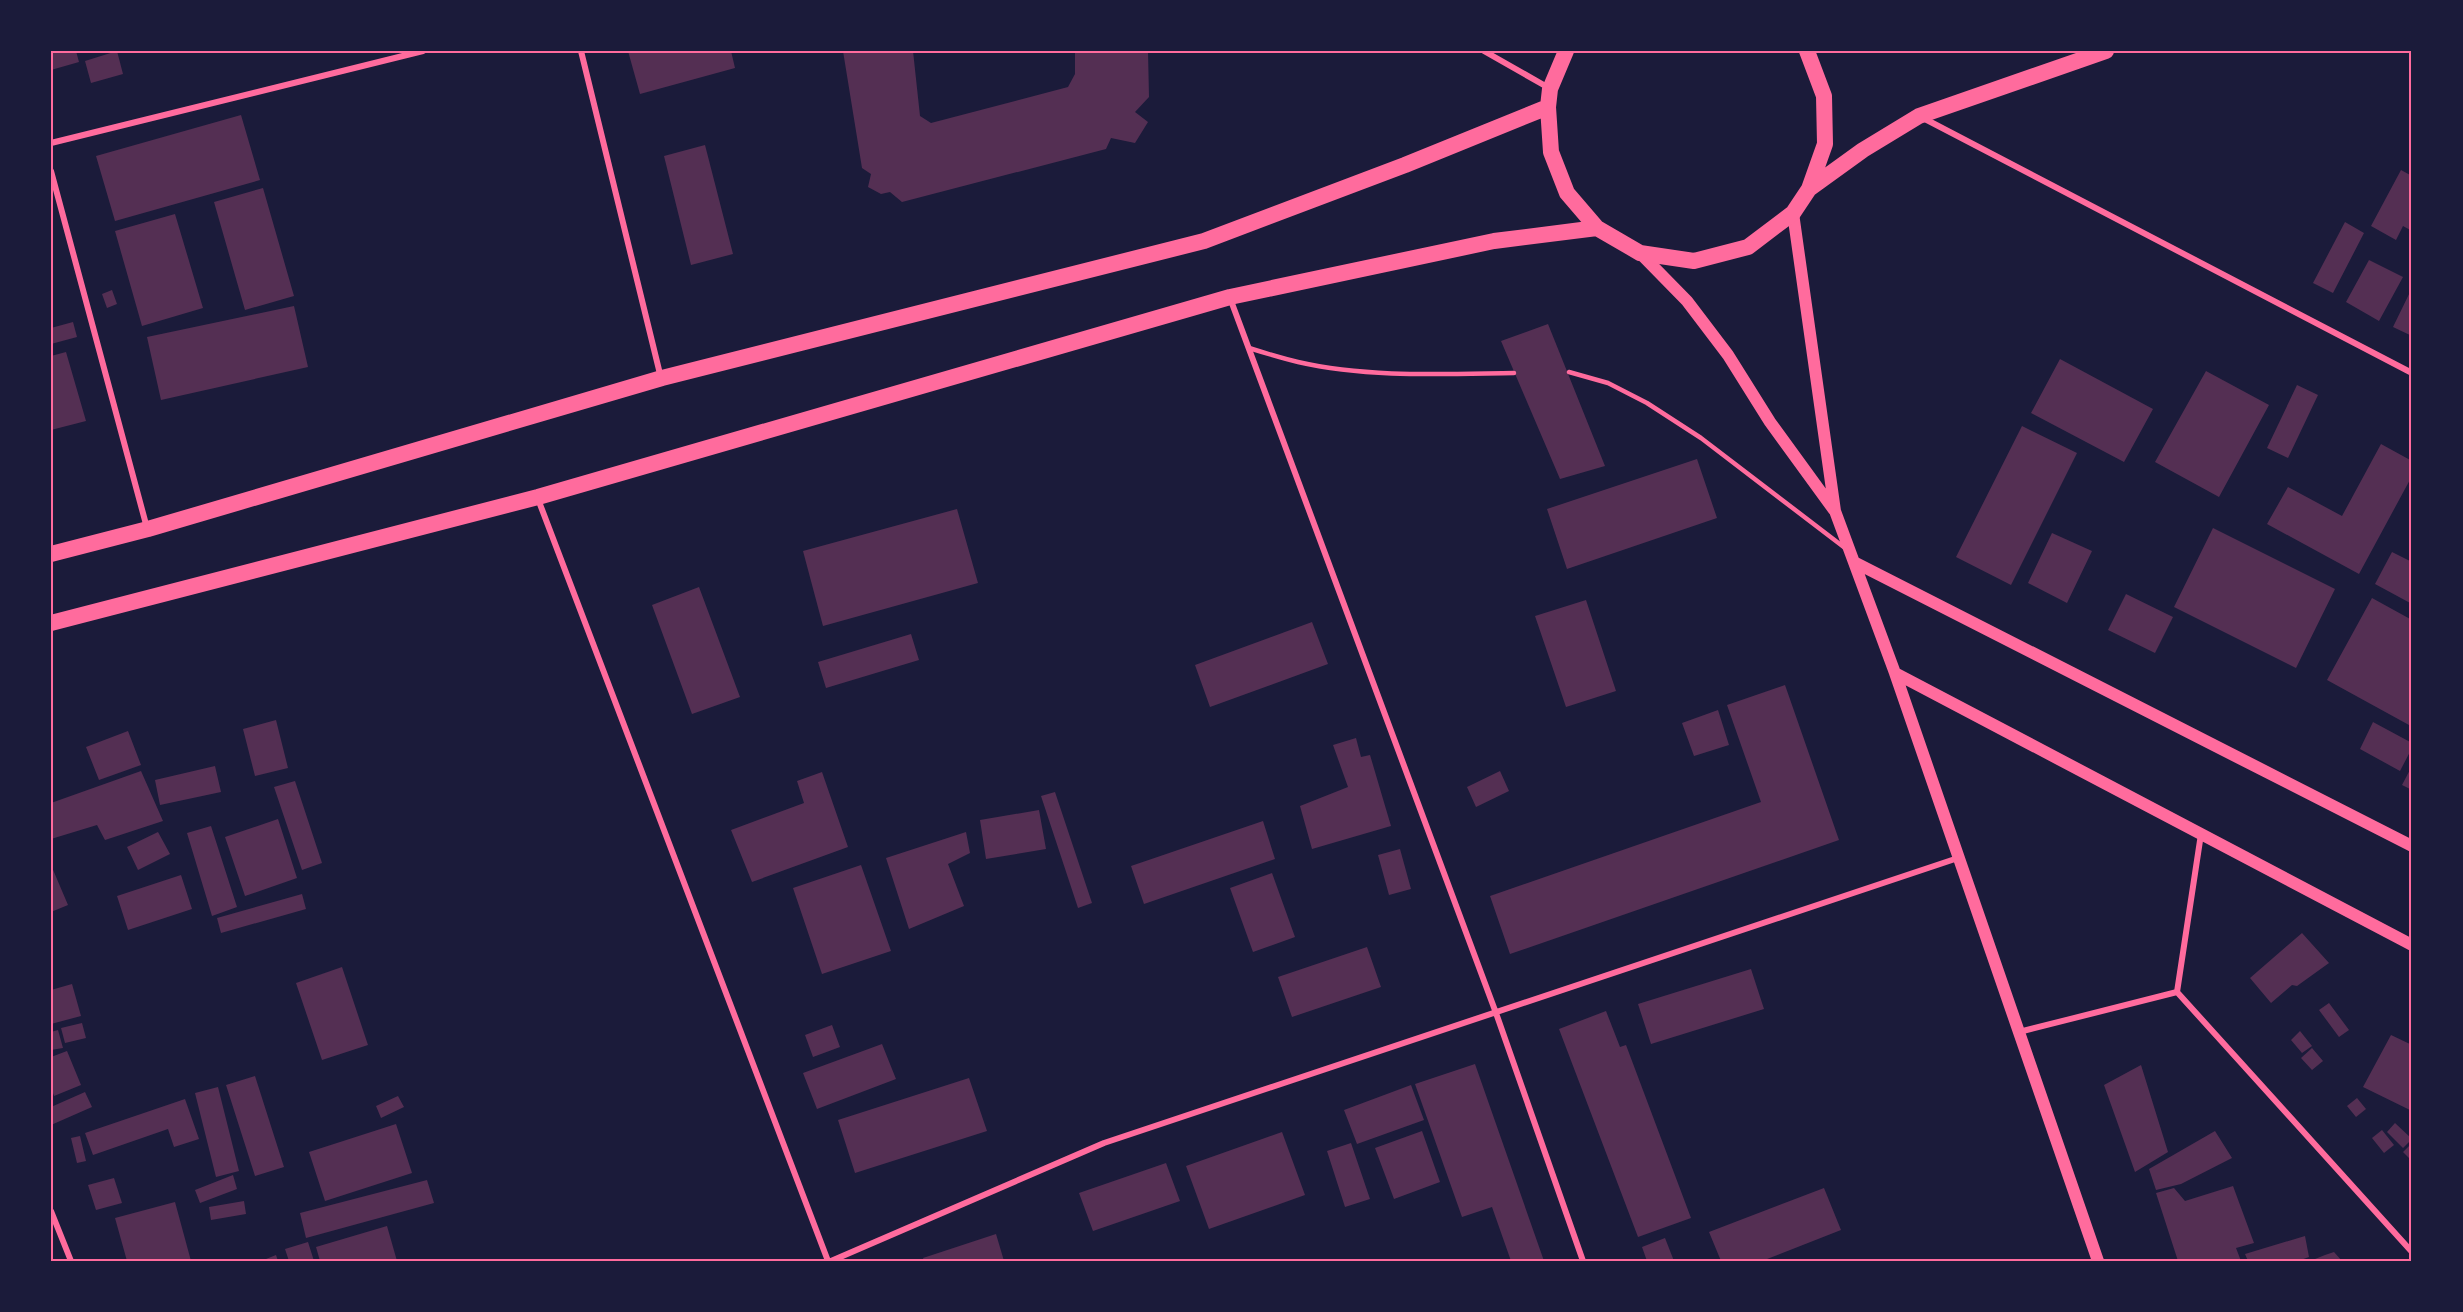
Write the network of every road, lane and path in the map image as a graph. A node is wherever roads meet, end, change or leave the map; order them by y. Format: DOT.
graph roads {
  1 [pos="423,51"];
  2 [pos="581,51"];
  3 [pos="1484,51"];
  4 [pos="1566,51"];
  5 [pos="1807,51"];
  6 [pos="2106,51"];
  7 [pos="1550,88"];
  8 [pos="1548,106"];
  9 [pos="1919,116"];
  10 [pos="51,143"];
  11 [pos="51,171"];
  12 [pos="1809,189"];
  13 [pos="1793,213"];
  14 [pos="1597,228"];
  15 [pos="1640,253"];
  16 [pos="1230,297"];
  17 [pos="1249,348"];
  18 [pos="1569,372"];
  19 [pos="1514,373"];
  20 [pos="2412,373"];
  21 [pos="662,378"];
  22 [pos="538,497"];
  23 [pos="1834,511"];
  24 [pos="148,529"];
  25 [pos="51,554"];
  26 [pos="1852,557"];
  27 [pos="51,623"];
  28 [pos="1895,673"];
  29 [pos="2201,834"];
  30 [pos="2412,846"];
  31 [pos="1958,858"];
  32 [pos="2412,945"];
  33 [pos="2177,992"];
  34 [pos="1496,1013"];
  35 [pos="2019,1032"];
  36 [pos="51,1211"];
  37 [pos="2412,1252"];
  38 [pos="71,1261"];
  39 [pos="830,1261"];
  40 [pos="1583,1261"];
  41 [pos="2098,1261"];
  1 -- 10 [label="street"];
  2 -- 21 [label="street"];
  3 -- 7 [label="street"];
  4 -- 7 [label="highway"];
  5 -- 12 [label="highway"];
  6 -- 9 [label="highway"];
  7 -- 8 [label="highway"];
  8 -- 14 [label="highway"];
  8 -- 21 [label="highway"];
  9 -- 12 [label="highway"];
  9 -- 20 [label="street"];
  11 -- 24 [label="street"];
  12 -- 13 [label="highway"];
  13 -- 15 [label="highway"];
  13 -- 23 [label="main road"];
  14 -- 15 [label="highway"];
  14 -- 16 [label="highway"];
  15 -- 23 [label="main road"];
  16 -- 17 [label="street"];
  16 -- 22 [label="highway"];
  17 -- 19 [label="lane"];
  17 -- 34 [label="street"];
  18 -- 26 [label="lane"];
  21 -- 24 [label="highway"];
  22 -- 27 [label="highway"];
  22 -- 39 [label="street"];
  23 -- 26 [label="main road"];
  24 -- 25 [label="highway"];
  26 -- 28 [label="main road"];
  26 -- 30 [label="main road"];
  28 -- 29 [label="main road"];
  28 -- 31 [label="main road"];
  29 -- 32 [label="main road"];
  29 -- 33 [label="street"];
  31 -- 34 [label="street"];
  31 -- 35 [label="main road"];
  33 -- 35 [label="street"];
  33 -- 37 [label="street"];
  34 -- 39 [label="street"];
  34 -- 40 [label="street"];
  35 -- 41 [label="main road"];
  36 -- 38 [label="street"];
}
